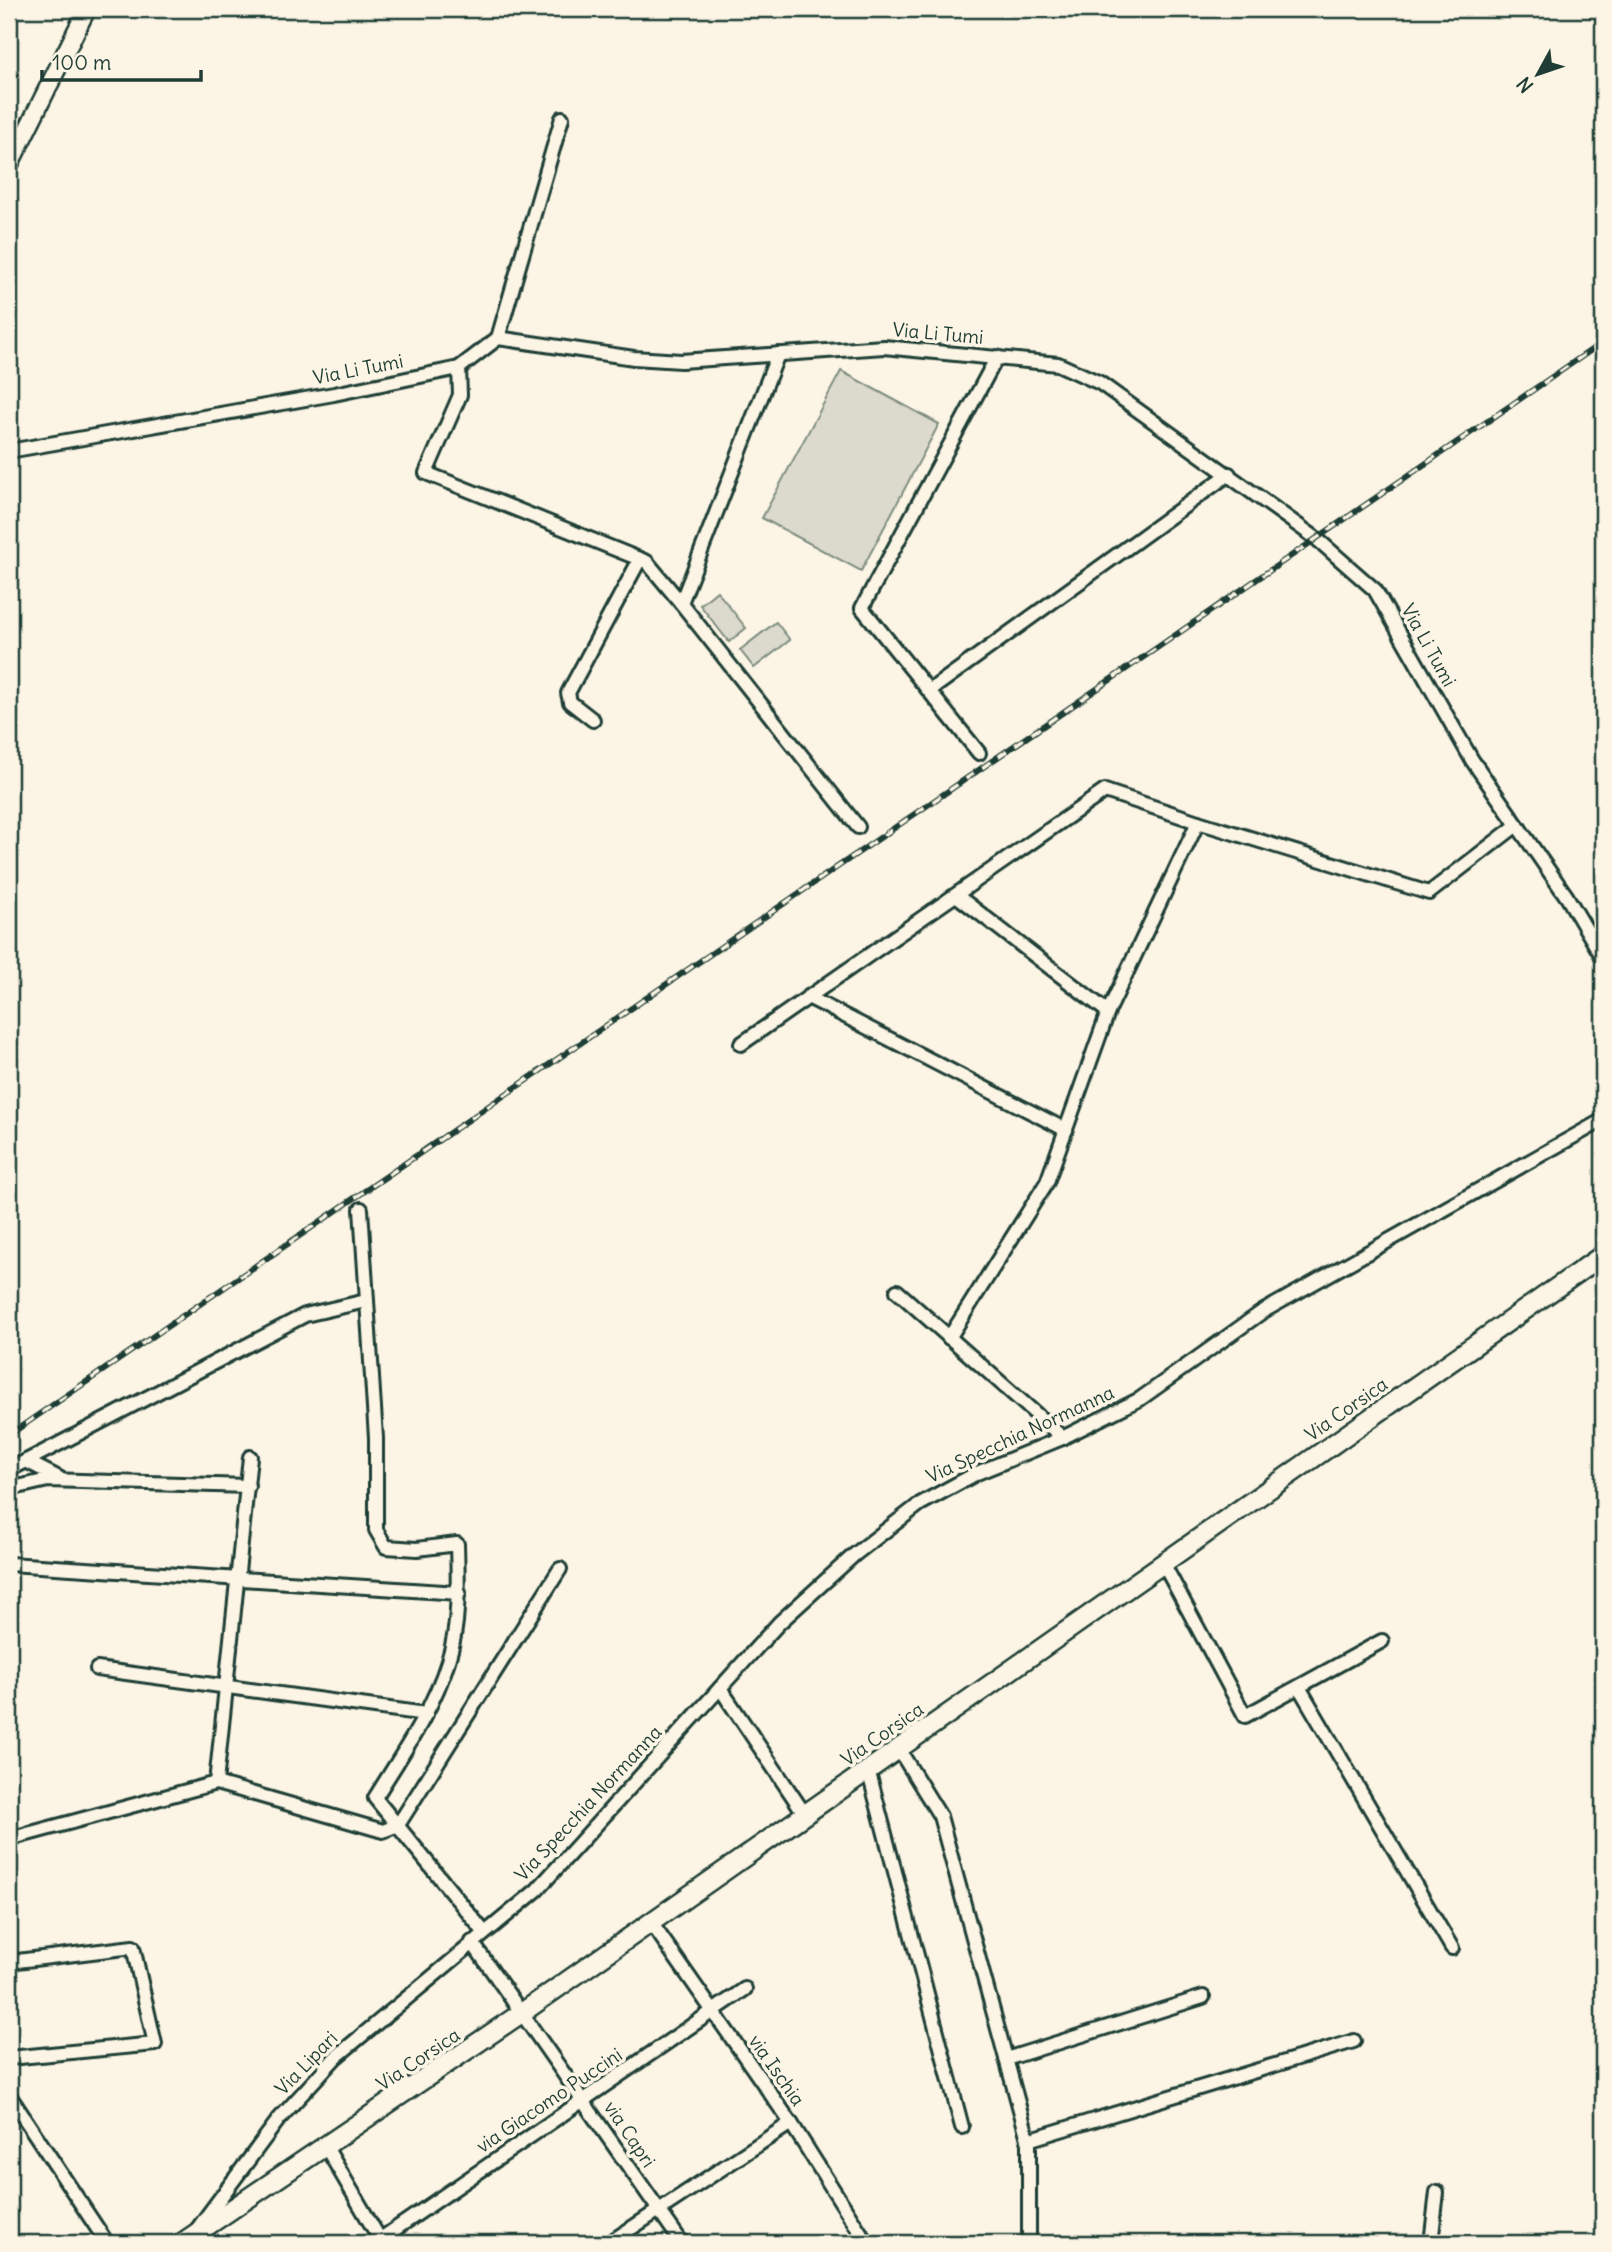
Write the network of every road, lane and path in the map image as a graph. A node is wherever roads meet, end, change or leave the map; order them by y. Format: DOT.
graph roads {
  1 [pos="87,9"];
  2 [pos="562,118"];
  3 [pos="15,137"];
  4 [pos="9,166"];
  5 [pos="498,338"];
  6 [pos="778,354"];
  7 [pos="997,357"];
  8 [pos="459,368"];
  9 [pos="9,451"];
  10 [pos="1229,474"];
  11 [pos="640,559"];
  12 [pos="681,603"];
  13 [pos="929,691"];
  14 [pos="593,720"];
  15 [pos="979,753"];
  16 [pos="1198,822"];
  17 [pos="1517,825"];
  18 [pos="858,827"];
  19 [pos="956,895"];
  20 [pos="1603,958"];
  21 [pos="808,998"];
  22 [pos="1108,1012"];
  23 [pos="741,1044"];
  24 [pos="1603,1120"];
  25 [pos="1066,1130"];
  26 [pos="361,1209"];
  27 [pos="1603,1255"];
  28 [pos="897,1291"];
  29 [pos="366,1301"];
  30 [pos="949,1338"];
  31 [pos="1063,1438"];
  32 [pos="250,1457"];
  33 [pos="26,1461"];
  34 [pos="9,1470"];
  35 [pos="62,1480"];
  36 [pos="248,1486"];
  37 [pos="9,1489"];
  38 [pos="1163,1563"];
  39 [pos="9,1564"];
  40 [pos="560,1569"];
  41 [pos="238,1580"];
  42 [pos="458,1593"];
  43 [pos="1382,1641"];
  44 [pos="97,1668"];
  45 [pos="226,1686"];
  46 [pos="1299,1686"];
  47 [pos="720,1688"];
  48 [pos="426,1714"];
  49 [pos="898,1748"];
  50 [pos="868,1769"];
  51 [pos="216,1783"];
  52 [pos="804,1813"];
  53 [pos="398,1825"];
  54 [pos="9,1839"];
  55 [pos="650,1921"];
  56 [pos="484,1932"];
  57 [pos="472,1942"];
  58 [pos="1452,1948"];
  59 [pos="9,1962"];
  60 [pos="745,1989"];
  61 [pos="1203,1997"];
  62 [pos="523,2012"];
  63 [pos="714,2012"];
  64 [pos="1354,2041"];
  65 [pos="9,2058"];
  66 [pos="1006,2059"];
  67 [pos="9,2095"];
  68 [pos="583,2099"];
  69 [pos="790,2123"];
  70 [pos="962,2127"];
  71 [pos="1028,2140"];
  72 [pos="326,2147"];
  73 [pos="1437,2192"];
  74 [pos="659,2209"];
  75 [pos="188,2239"];
  76 [pos="379,2242"];
  77 [pos="866,2242"];
  78 [pos="107,2243"];
  79 [pos="609,2243"];
  80 [pos="682,2243"];
  81 [pos="1029,2243"];
  82 [pos="1431,2243"];
  1 -- 3 [label="street"];
  2 -- 5 [label="street"];
  3 -- 4 [label="street"];
  5 -- 6 [label="street, Via Li Tumi"];
  5 -- 8 [label="street, Via Li Tumi"];
  6 -- 7 [label="street, Via Li Tumi"];
  6 -- 12 [label="street"];
  7 -- 10 [label="street, Via Li Tumi"];
  7 -- 13 [label="street"];
  8 -- 9 [label="street, Via Li Tumi"];
  8 -- 11 [label="street"];
  10 -- 13 [label="street"];
  10 -- 17 [label="street, Via Li Tumi"];
  11 -- 12 [label="street"];
  11 -- 14 [label="street"];
  12 -- 18 [label="street"];
  13 -- 15 [label="street"];
  16 -- 17 [label="street"];
  16 -- 19 [label="street"];
  16 -- 22 [label="street"];
  17 -- 20 [label="street, Via Li Tumi"];
  19 -- 21 [label="street"];
  19 -- 22 [label="street"];
  21 -- 23 [label="street"];
  21 -- 25 [label="street"];
  22 -- 25 [label="street"];
  24 -- 31 [label="street, Via Specchia Normanna"];
  25 -- 30 [label="street"];
  26 -- 29 [label="street"];
  27 -- 38 [label="main road, Via Corsica"];
  28 -- 30 [label="street"];
  29 -- 33 [label="street"];
  29 -- 42 [label="street"];
  30 -- 31 [label="street"];
  31 -- 47 [label="street, Via Specchia Normanna"];
  32 -- 36 [label="street"];
  33 -- 34 [label="street"];
  33 -- 35 [label="street"];
  35 -- 36 [label="street"];
  35 -- 37 [label="street"];
  36 -- 41 [label="street"];
  38 -- 46 [label="street"];
  38 -- 49 [label="main road, Via Corsica"];
  39 -- 41 [label="street"];
  40 -- 53 [label="street"];
  41 -- 42 [label="street"];
  41 -- 45 [label="street"];
  42 -- 48 [label="street"];
  43 -- 46 [label="street"];
  44 -- 45 [label="street"];
  45 -- 48 [label="street"];
  45 -- 51 [label="street"];
  46 -- 58 [label="street"];
  47 -- 52 [label="street"];
  47 -- 56 [label="street, Via Specchia Normanna"];
  48 -- 53 [label="street"];
  49 -- 50 [label="main road, Via Corsica"];
  49 -- 66 [label="street"];
  50 -- 52 [label="main road, Via Corsica"];
  50 -- 70 [label="street"];
  51 -- 53 [label="street"];
  51 -- 54 [label="street"];
  52 -- 55 [label="main road, Via Corsica"];
  53 -- 56 [label="street"];
  55 -- 62 [label="main road, Via Corsica"];
  55 -- 63 [label="street, via Ischia"];
  56 -- 57 [label="street, Via Specchia Normanna"];
  57 -- 62 [label="street, via Capri"];
  57 -- 75 [label="street, Via Lipari"];
  59 -- 65 [label="street"];
  60 -- 63 [label="street, via Giacomo Puccini"];
  61 -- 66 [label="street"];
  62 -- 68 [label="street, via Capri"];
  62 -- 72 [label="main road, Via Corsica"];
  63 -- 68 [label="street, via Giacomo Puccini"];
  63 -- 69 [label="street, via Ischia"];
  64 -- 71 [label="street"];
  66 -- 71 [label="street"];
  67 -- 78 [label="street"];
  68 -- 74 [label="street, via Capri"];
  68 -- 76 [label="street, via Giacomo Puccini"];
  69 -- 74 [label="street"];
  69 -- 77 [label="street, via Ischia"];
  71 -- 81 [label="street"];
  72 -- 75 [label="main road, Via Corsica"];
  72 -- 76 [label="street"];
  73 -- 82 [label="street"];
  74 -- 79 [label="street"];
  74 -- 80 [label="street, via Capri"];
}
